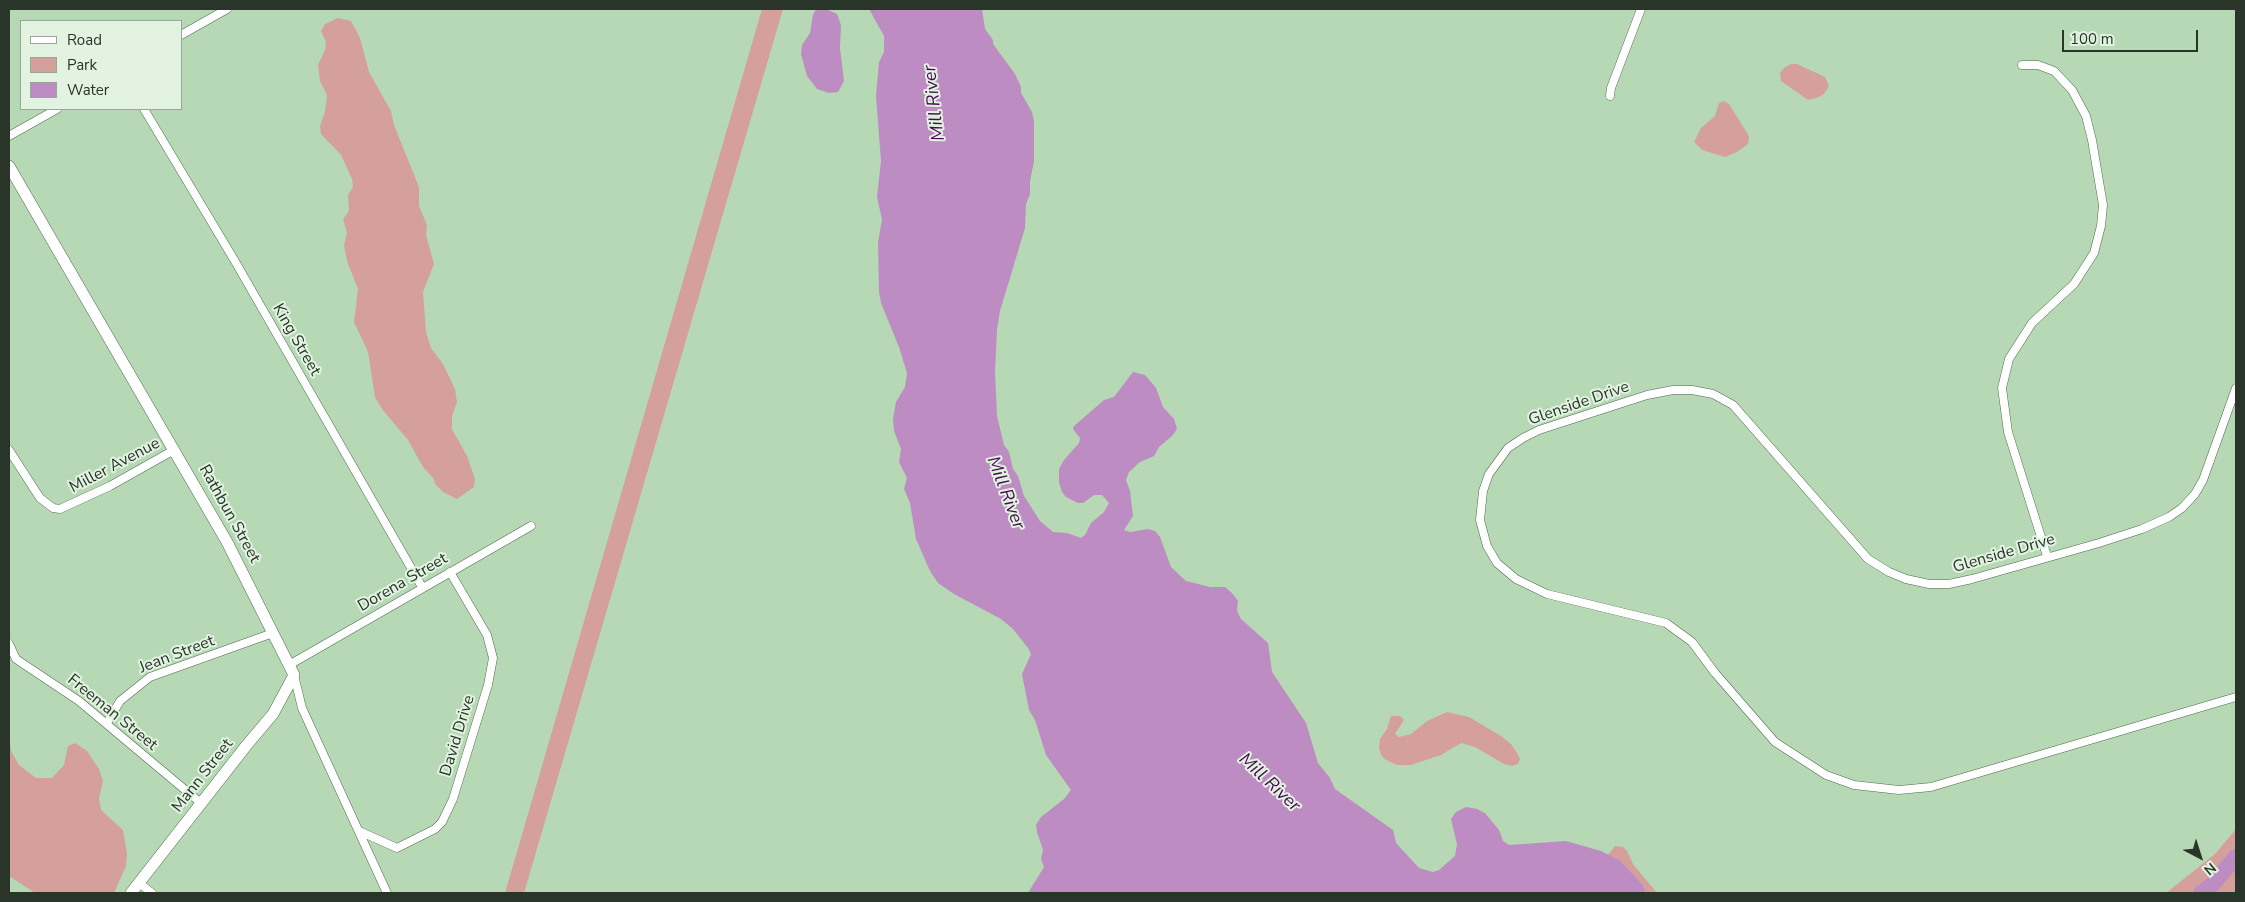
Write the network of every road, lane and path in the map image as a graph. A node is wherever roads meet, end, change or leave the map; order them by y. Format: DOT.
graph roads {
  1 [pos="228,9"];
  2 [pos="1641,9"];
  3 [pos="182,34"];
  4 [pos="2022,65"];
  5 [pos="1610,96"];
  6 [pos="55,110"];
  7 [pos="145,110"];
  8 [pos="9,136"];
  9 [pos="9,166"];
  10 [pos="2236,388"];
  11 [pos="9,450"];
  12 [pos="174,450"];
  13 [pos="531,526"];
  14 [pos="2047,556"];
  15 [pos="450,572"];
  16 [pos="422,587"];
  17 [pos="273,633"];
  18 [pos="9,644"];
  19 [pos="291,670"];
  20 [pos="2236,697"];
  21 [pos="107,723"];
  22 [pos="202,804"];
  23 [pos="359,831"];
  24 [pos="139,884"];
  25 [pos="131,893"];
  26 [pos="152,893"];
  27 [pos="386,893"];
  1 -- 3 [label="street"];
  2 -- 5 [label="street"];
  4 -- 14 [label="street"];
  6 -- 8 [label="street"];
  7 -- 16 [label="street, King Street"];
  9 -- 12 [label="street, Rathbun Street"];
  10 -- 14 [label="street, Glenside Drive"];
  11 -- 12 [label="street, Miller Avenue"];
  12 -- 17 [label="street, Rathbun Street"];
  13 -- 15 [label="street, Dorena Street"];
  14 -- 20 [label="street, Glenside Drive"];
  15 -- 16 [label="street, Dorena Street"];
  15 -- 23 [label="street, David Drive"];
  16 -- 19 [label="street, Dorena Street"];
  17 -- 19 [label="street, Rathbun Street"];
  17 -- 21 [label="street, Jean Street"];
  18 -- 21 [label="street, Freeman Street"];
  19 -- 22 [label="street, Mann Street"];
  19 -- 23 [label="street, Rathbun Street"];
  21 -- 22 [label="street, Freeman Street"];
  22 -- 24 [label="street, Mann Street"];
  23 -- 27 [label="street, Rathbun Street"];
  24 -- 25 [label="street, Mann Street"];
  24 -- 26 [label="street"];
}
